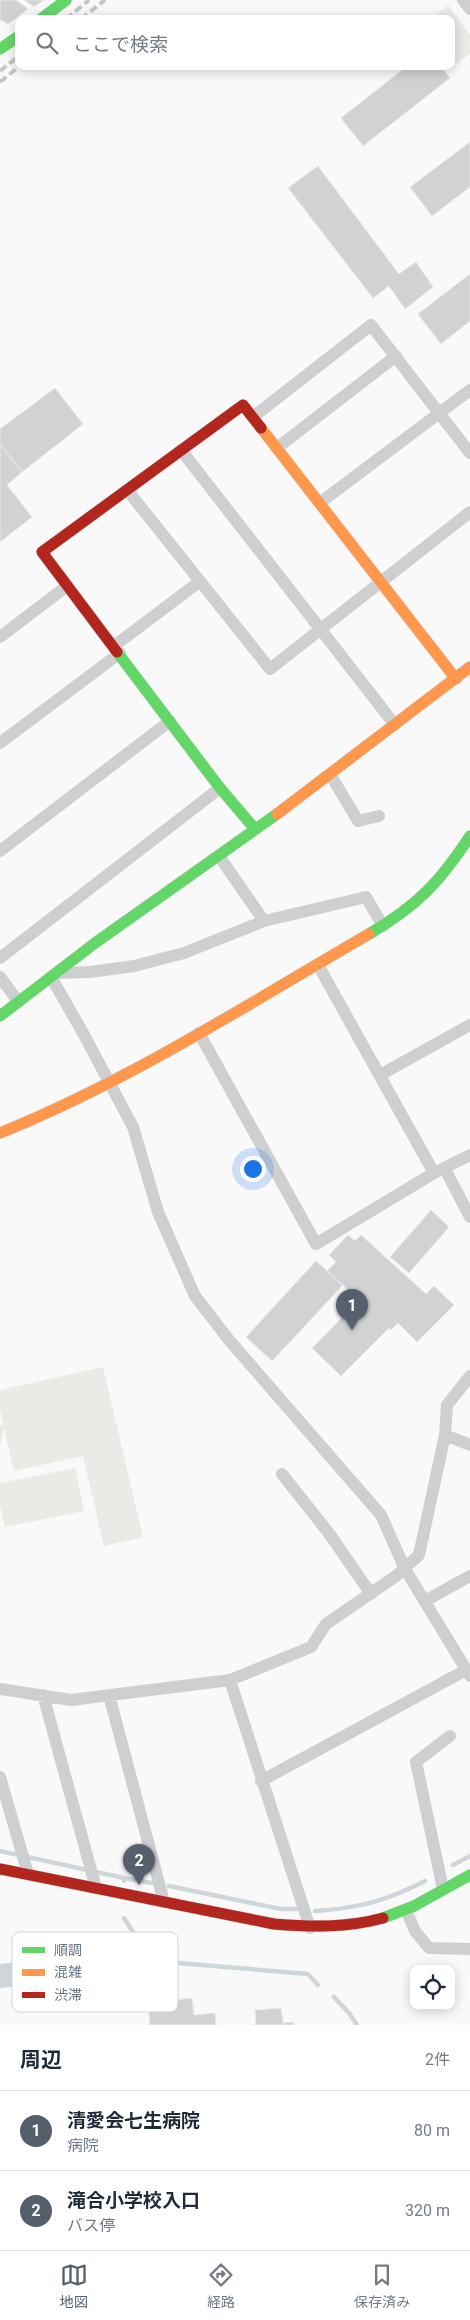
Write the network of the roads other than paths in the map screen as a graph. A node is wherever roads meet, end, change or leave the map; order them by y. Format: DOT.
graph roads {
  1 [pos="66,0"];
  2 [pos="463,0"];
  3 [pos="470,9"];
  4 [pos="46,15"];
  5 [pos="15,39"];
  6 [pos="0,49"];
  7 [pos="396,356"];
  8 [pos="470,390"];
  9 [pos="440,412"];
  10 [pos="252,417"];
  11 [pos="277,448"];
  12 [pos="181,450"];
  13 [pos="470,453"];
  14 [pos="128,491"];
  15 [pos="321,502"];
  16 [pos="470,512"];
  17 [pos="199,582"];
  18 [pos="382,583"];
  19 [pos="67,586"];
  20 [pos="322,629"];
  21 [pos="0,636"];
  22 [pos="117,650"];
  23 [pos="470,668"];
  24 [pos="456,679"];
  25 [pos="170,721"];
  26 [pos="395,725"];
  27 [pos="0,743"];
  28 [pos="330,774"];
  29 [pos="220,788"];
  30 [pos="379,816"];
  31 [pos="255,829"];
  32 [pos="469,838"];
  33 [pos="0,851"];
  34 [pos="219,856"];
  35 [pos="264,921"];
  36 [pos="383,926"];
  37 [pos="0,958"];
  38 [pos="318,965"];
  39 [pos="55,975"];
  40 [pos="0,977"];
  41 [pos="18,1001"];
  42 [pos="0,1016"];
  43 [pos="470,1025"];
  44 [pos="199,1033"];
  45 [pos="380,1075"];
  46 [pos="109,1082"];
  47 [pos="0,1133"];
  48 [pos="470,1155"];
  49 [pos="440,1171"];
  50 [pos="470,1217"];
  51 [pos="470,1376"];
  52 [pos="445,1435"];
  53 [pos="470,1445"];
  54 [pos="282,1474"];
  55 [pos="405,1569"];
  56 [pos="470,1576"];
  57 [pos="371,1594"];
  58 [pos="425,1601"];
  59 [pos="468,1673"];
  60 [pos="230,1680"];
  61 [pos="0,1689"];
  62 [pos="109,1695"];
  63 [pos="43,1696"];
  64 [pos="450,1736"];
  65 [pos="0,1777"];
  66 [pos="262,1782"];
  67 [pos="0,1869"];
  68 [pos="28,1874"];
  69 [pos="470,1874"];
  70 [pos="96,1888"];
  71 [pos="443,1889"];
  72 [pos="164,1902"];
  73 [pos="406,1910"];
  74 [pos="310,1928"];
  75 [pos="470,1949"];
  1 -- 4 [label="street"];
  2 -- 3 [label="street"];
  5 -- 6 [label="street"];
  7 -- 9 [label="street"];
  7 -- 10 [label="street"];
  7 -- 11 [label="street"];
  8 -- 9 [label="street"];
  9 -- 13 [label="street"];
  9 -- 15 [label="street"];
  10 -- 11 [label="street"];
  10 -- 12 [label="street"];
  11 -- 15 [label="street"];
  12 -- 14 [label="street"];
  12 -- 20 [label="street"];
  14 -- 17 [label="street"];
  14 -- 19 [label="street"];
  15 -- 18 [label="street"];
  16 -- 18 [label="street"];
  17 -- 20 [label="street"];
  17 -- 22 [label="street"];
  18 -- 20 [label="street"];
  18 -- 24 [label="street"];
  19 -- 21 [label="street"];
  19 -- 22 [label="street"];
  20 -- 26 [label="street"];
  22 -- 25 [label="street"];
  22 -- 27 [label="street"];
  23 -- 24 [label="street"];
  24 -- 26 [label="street"];
  25 -- 29 [label="street"];
  25 -- 33 [label="street"];
  26 -- 28 [label="street"];
  28 -- 30 [label="street"];
  28 -- 31 [label="street"];
  29 -- 31 [label="street"];
  29 -- 37 [label="street"];
  31 -- 34 [label="street"];
  32 -- 36 [label="street"];
  34 -- 35 [label="street"];
  34 -- 39 [label="street"];
  35 -- 36 [label="street"];
  35 -- 39 [label="street"];
  36 -- 38 [label="street"];
  38 -- 44 [label="street"];
  38 -- 45 [label="street"];
  39 -- 41 [label="street"];
  39 -- 46 [label="street"];
  40 -- 41 [label="street"];
  41 -- 42 [label="street"];
  43 -- 45 [label="street"];
  44 -- 46 [label="street"];
  44 -- 49 [label="street"];
  45 -- 49 [label="street"];
  46 -- 47 [label="street"];
  46 -- 55 [label="street"];
  48 -- 49 [label="street"];
  49 -- 50 [label="street"];
  51 -- 52 [label="street"];
  52 -- 53 [label="street"];
  52 -- 55 [label="street"];
  54 -- 57 [label="street"];
  55 -- 57 [label="street"];
  55 -- 58 [label="street"];
  56 -- 58 [label="street"];
  57 -- 60 [label="street"];
  58 -- 59 [label="street"];
  59 -- 66 [label="street"];
  60 -- 62 [label="street"];
  60 -- 66 [label="street"];
  61 -- 63 [label="street"];
  62 -- 63 [label="street"];
  62 -- 72 [label="street"];
  63 -- 70 [label="street"];
  64 -- 71 [label="street"];
  65 -- 68 [label="street"];
  66 -- 74 [label="street"];
  67 -- 68 [label="street"];
  68 -- 70 [label="street"];
  69 -- 71 [label="street"];
  70 -- 72 [label="street"];
  71 -- 73 [label="street"];
  72 -- 74 [label="street"];
  73 -- 74 [label="street"];
  73 -- 75 [label="street"];
}
